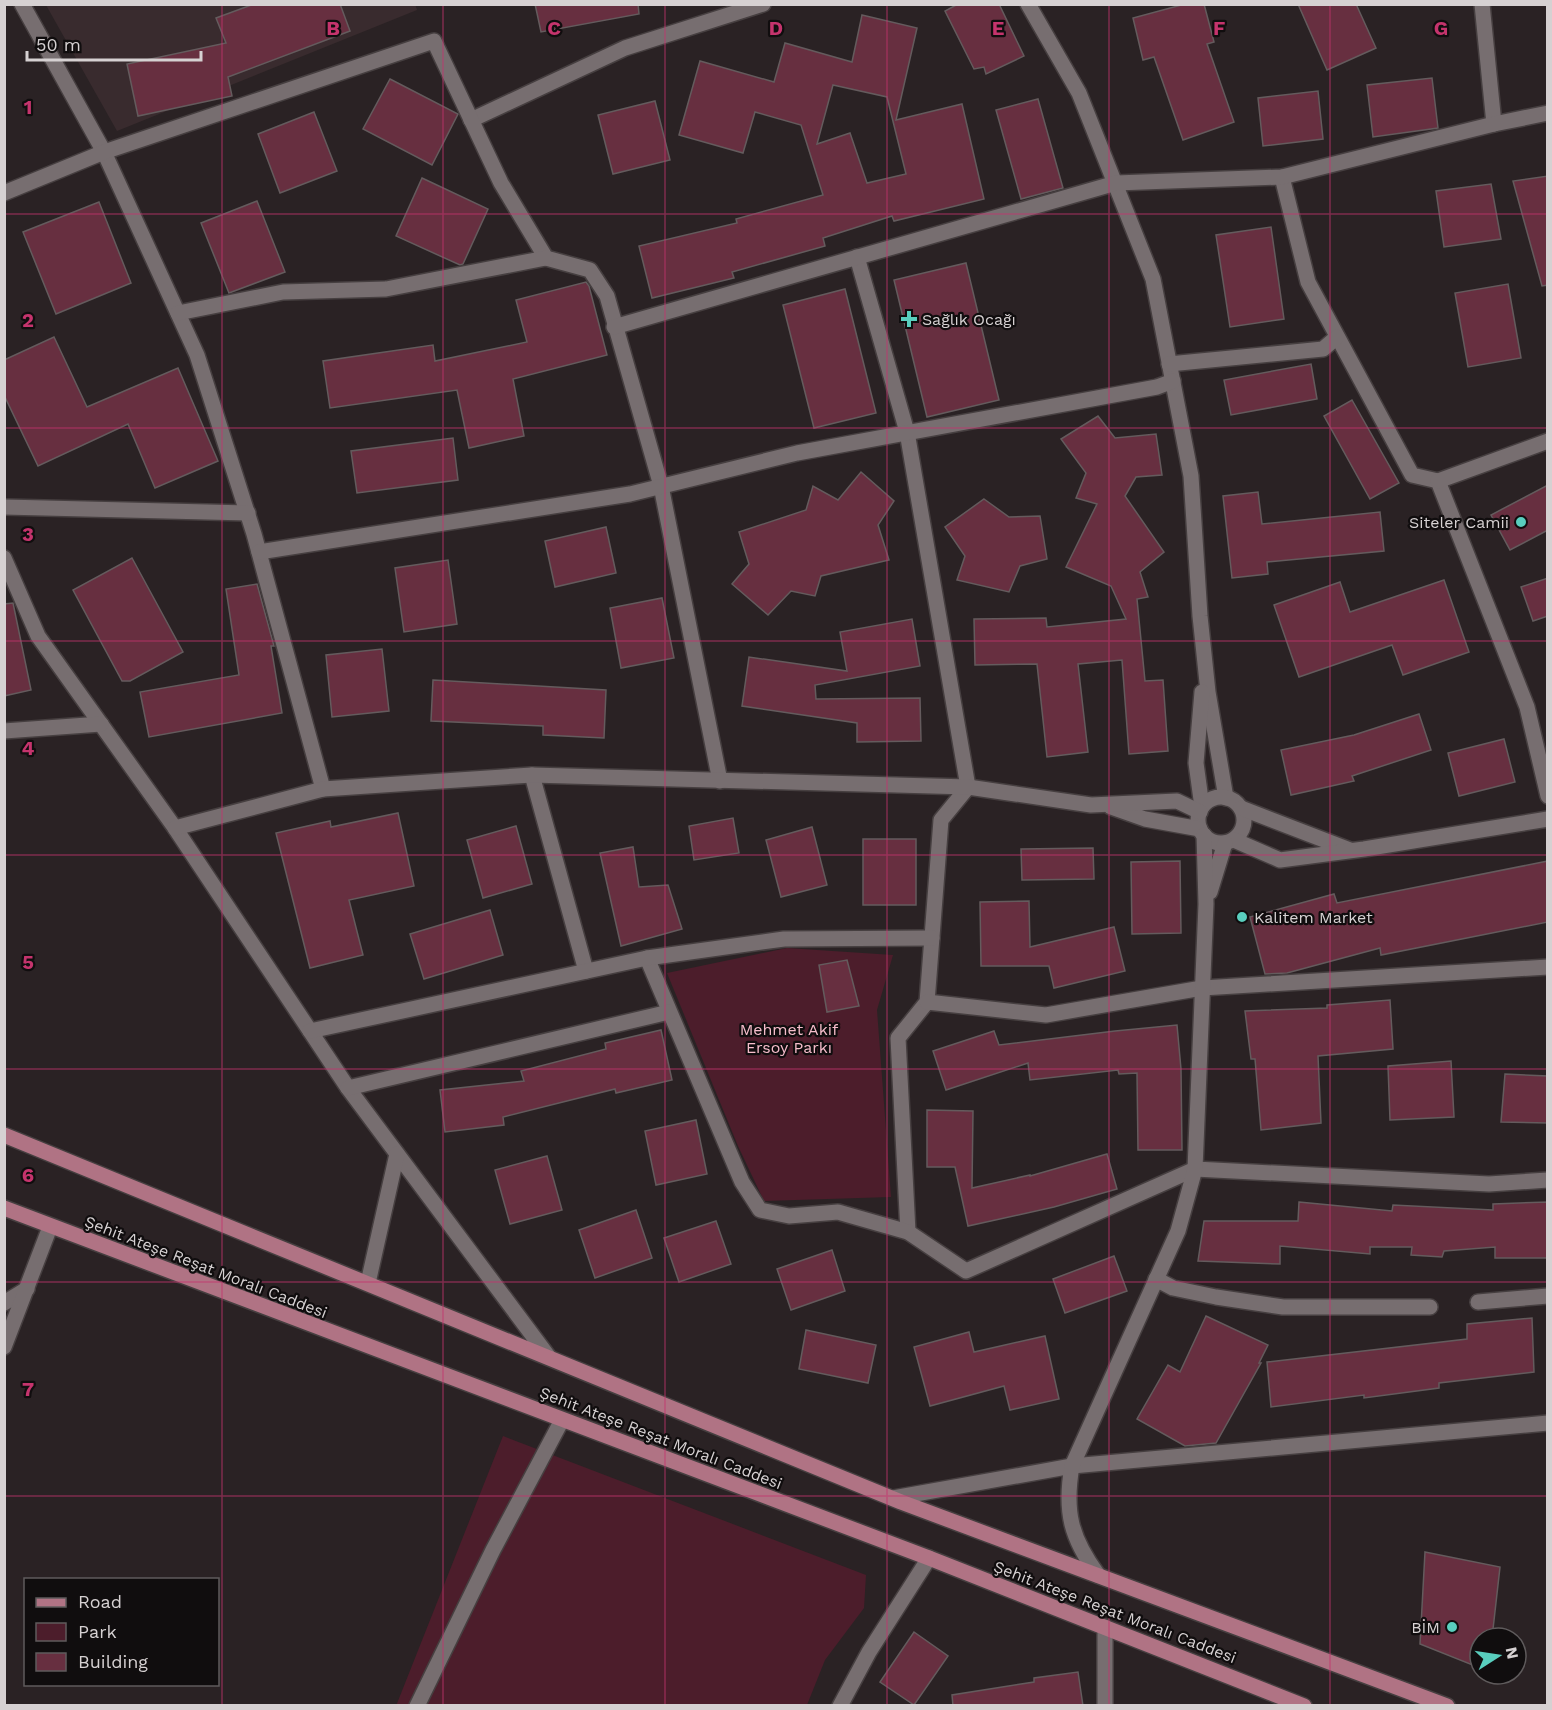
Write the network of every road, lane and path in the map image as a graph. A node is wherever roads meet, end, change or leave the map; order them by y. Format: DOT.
graph roads {
  1 [pos="22,4"];
  2 [pos="763,4"];
  3 [pos="1028,4"];
  4 [pos="1482,4"];
  5 [pos="1548,113"];
  6 [pos="471,120"];
  7 [pos="1494,124"];
  8 [pos="104,152"];
  9 [pos="1282,177"];
  10 [pos="1116,183"];
  11 [pos="4,193"];
  12 [pos="857,257"];
  13 [pos="546,258"];
  14 [pos="178,313"];
  15 [pos="614,327"];
  16 [pos="1337,337"];
  17 [pos="1169,364"];
  18 [pos="1173,381"];
  19 [pos="908,432"];
  20 [pos="1548,441"];
  21 [pos="1438,481"];
  22 [pos="661,486"];
  23 [pos="4,507"];
  24 [pos="248,513"];
  25 [pos="259,552"];
  26 [pos="4,558"];
  27 [pos="1205,662"];
  28 [pos="101,724"];
  29 [pos="4,731"];
  30 [pos="532,775"];
  31 [pos="720,781"];
  32 [pos="968,787"];
  33 [pos="324,789"];
  34 [pos="1548,796"];
  35 [pos="1226,798"];
  36 [pos="1097,804"];
  37 [pos="1241,808"];
  38 [pos="1201,809"];
  39 [pos="1548,819"];
  40 [pos="175,828"];
  41 [pos="1202,832"];
  42 [pos="1229,841"];
  43 [pos="1353,851"];
  44 [pos="1206,904"];
  45 [pos="932,938"];
  46 [pos="647,958"];
  47 [pos="1548,967"];
  48 [pos="586,971"];
  49 [pos="1202,988"];
  50 [pos="927,1002"];
  51 [pos="669,1012"];
  52 [pos="310,1031"];
  53 [pos="348,1088"];
  54 [pos="4,1135"];
  55 [pos="397,1154"];
  56 [pos="1195,1169"];
  57 [pos="1548,1180"];
  58 [pos="4,1208"];
  59 [pos="50,1227"];
  60 [pos="908,1232"];
  61 [pos="1156,1279"];
  62 [pos="368,1283"];
  63 [pos="27,1289"];
  64 [pos="1548,1296"];
  65 [pos="1478,1302"];
  66 [pos="4,1303"];
  67 [pos="1430,1307"];
  68 [pos="4,1347"];
  69 [pos="548,1356"];
  70 [pos="562,1420"];
  71 [pos="1548,1423"];
  72 [pos="1072,1466"];
  73 [pos="893,1498"];
  74 [pos="928,1558"];
  75 [pos="1098,1575"];
  76 [pos="1104,1627"];
  77 [pos="417,1706"];
  78 [pos="840,1706"];
  79 [pos="1105,1706"];
  80 [pos="1304,1706"];
  81 [pos="1447,1706"];
  1 -- 8 [label="street"];
  2 -- 6 [label="street"];
  3 -- 10 [label="street"];
  4 -- 7 [label="street"];
  5 -- 7 [label="street"];
  6 -- 8 [label="street"];
  6 -- 13 [label="street"];
  7 -- 9 [label="street"];
  8 -- 11 [label="street"];
  8 -- 14 [label="street"];
  9 -- 10 [label="street"];
  9 -- 16 [label="street"];
  10 -- 12 [label="street"];
  10 -- 17 [label="street"];
  12 -- 15 [label="street"];
  12 -- 19 [label="street"];
  13 -- 14 [label="street"];
  13 -- 15 [label="street"];
  14 -- 24 [label="street"];
  15 -- 22 [label="street"];
  16 -- 17 [label="street"];
  16 -- 21 [label="street"];
  17 -- 18 [label="street"];
  18 -- 19 [label="street"];
  18 -- 27 [label="street"];
  19 -- 22 [label="street"];
  19 -- 32 [label="street"];
  20 -- 21 [label="street"];
  21 -- 34 [label="street"];
  22 -- 25 [label="street"];
  22 -- 31 [label="street"];
  23 -- 24 [label="street"];
  24 -- 25 [label="street"];
  25 -- 33 [label="street"];
  26 -- 28 [label="street"];
  27 -- 35 [label="street"];
  27 -- 38 [label="street"];
  28 -- 29 [label="street"];
  28 -- 40 [label="street"];
  30 -- 31 [label="street"];
  30 -- 33 [label="street"];
  30 -- 48 [label="street"];
  31 -- 32 [label="street"];
  32 -- 36 [label="street"];
  32 -- 45 [label="street"];
  33 -- 40 [label="street"];
  35 -- 37 [label="street"];
  35 -- 38 [label="street"];
  36 -- 38 [label="street"];
  36 -- 41 [label="street"];
  37 -- 42 [label="street"];
  37 -- 43 [label="street"];
  38 -- 41 [label="street"];
  39 -- 43 [label="street"];
  40 -- 52 [label="street"];
  41 -- 42 [label="street"];
  41 -- 44 [label="street"];
  42 -- 43 [label="street"];
  42 -- 44 [label="street"];
  44 -- 49 [label="street"];
  45 -- 46 [label="street"];
  45 -- 50 [label="street"];
  46 -- 48 [label="street"];
  46 -- 51 [label="street"];
  47 -- 49 [label="street"];
  48 -- 52 [label="street"];
  49 -- 50 [label="street"];
  49 -- 56 [label="street"];
  50 -- 60 [label="street"];
  51 -- 53 [label="street"];
  51 -- 60 [label="street"];
  52 -- 53 [label="street"];
  53 -- 55 [label="street"];
  54 -- 62 [label="main road"];
  55 -- 62 [label="street"];
  55 -- 69 [label="street"];
  56 -- 57 [label="street"];
  56 -- 60 [label="street"];
  56 -- 61 [label="street"];
  58 -- 59 [label="main road, Şehit Ateşe Reşat Moralı Caddesi"];
  59 -- 63 [label="street"];
  59 -- 70 [label="main road, Şehit Ateşe Reşat Moralı Caddesi"];
  61 -- 67 [label="street"];
  61 -- 72 [label="street"];
  62 -- 69 [label="main road"];
  63 -- 66 [label="street"];
  63 -- 68 [label="street"];
  64 -- 65 [label="street"];
  69 -- 73 [label="main road"];
  70 -- 74 [label="main road, Şehit Ateşe Reşat Moralı Caddesi"];
  70 -- 77 [label="street"];
  71 -- 72 [label="street"];
  72 -- 73 [label="street"];
  72 -- 75 [label="street"];
  73 -- 75 [label="main road"];
  74 -- 76 [label="main road, Şehit Ateşe Reşat Moralı Caddesi"];
  74 -- 78 [label="street"];
  75 -- 81 [label="main road"];
  76 -- 79 [label="street"];
  76 -- 80 [label="main road, Şehit Ateşe Reşat Moralı Caddesi"];
}
